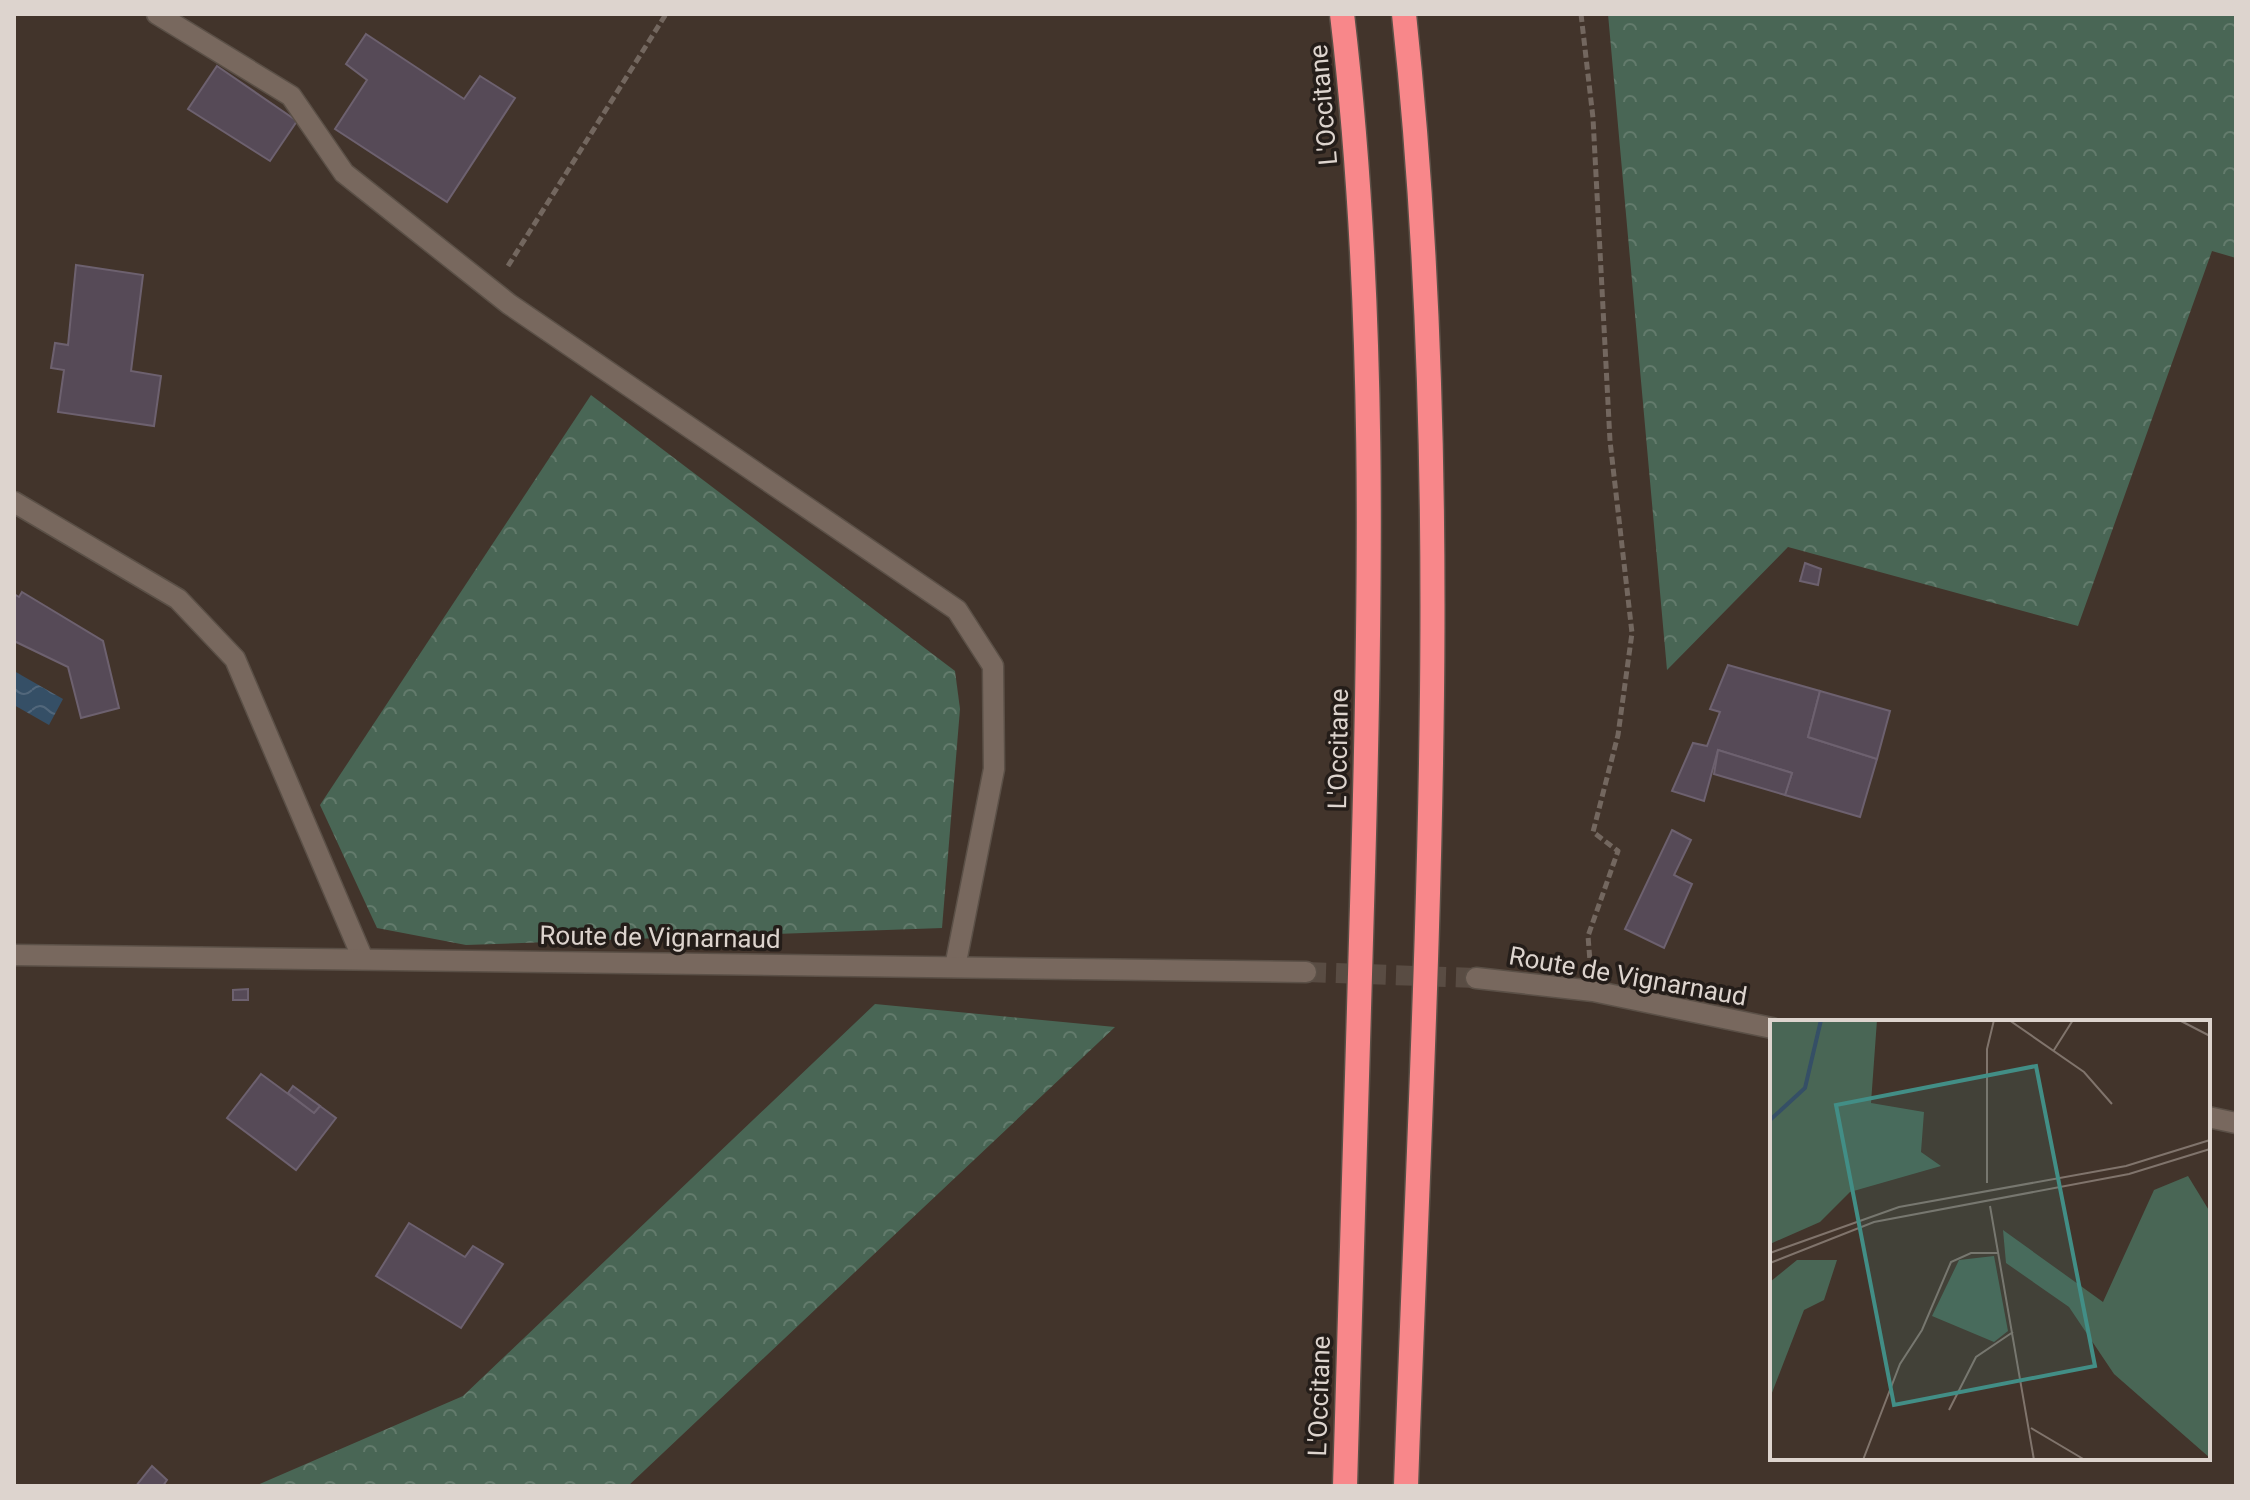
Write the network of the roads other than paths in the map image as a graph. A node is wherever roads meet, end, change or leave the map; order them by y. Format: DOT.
graph roads {
  1 [pos="157,14"];
  2 [pos="1342,14"];
  3 [pos="1404,14"];
  4 [pos="14,502"];
  5 [pos="14,955"];
  6 [pos="363,959"];
  7 [pos="955,967"];
  8 [pos="1306,972"];
  9 [pos="1476,978"];
  10 [pos="1770,1028"];
  11 [pos="2210,1117"];
  12 [pos="2236,1123"];
  13 [pos="1345,1486"];
  14 [pos="1406,1486"];
  1 -- 7 [label="street"];
  2 -- 13 [label="highway, L'Occitane"];
  3 -- 14 [label="highway"];
  4 -- 6 [label="street"];
  5 -- 6 [label="street, Route de Vignarnaud"];
  6 -- 7 [label="street, Route de Vignarnaud"];
  7 -- 8 [label="street, Route de Vignarnaud"];
  9 -- 10 [label="street, Route de Vignarnaud"];
  11 -- 12 [label="street"];
}
